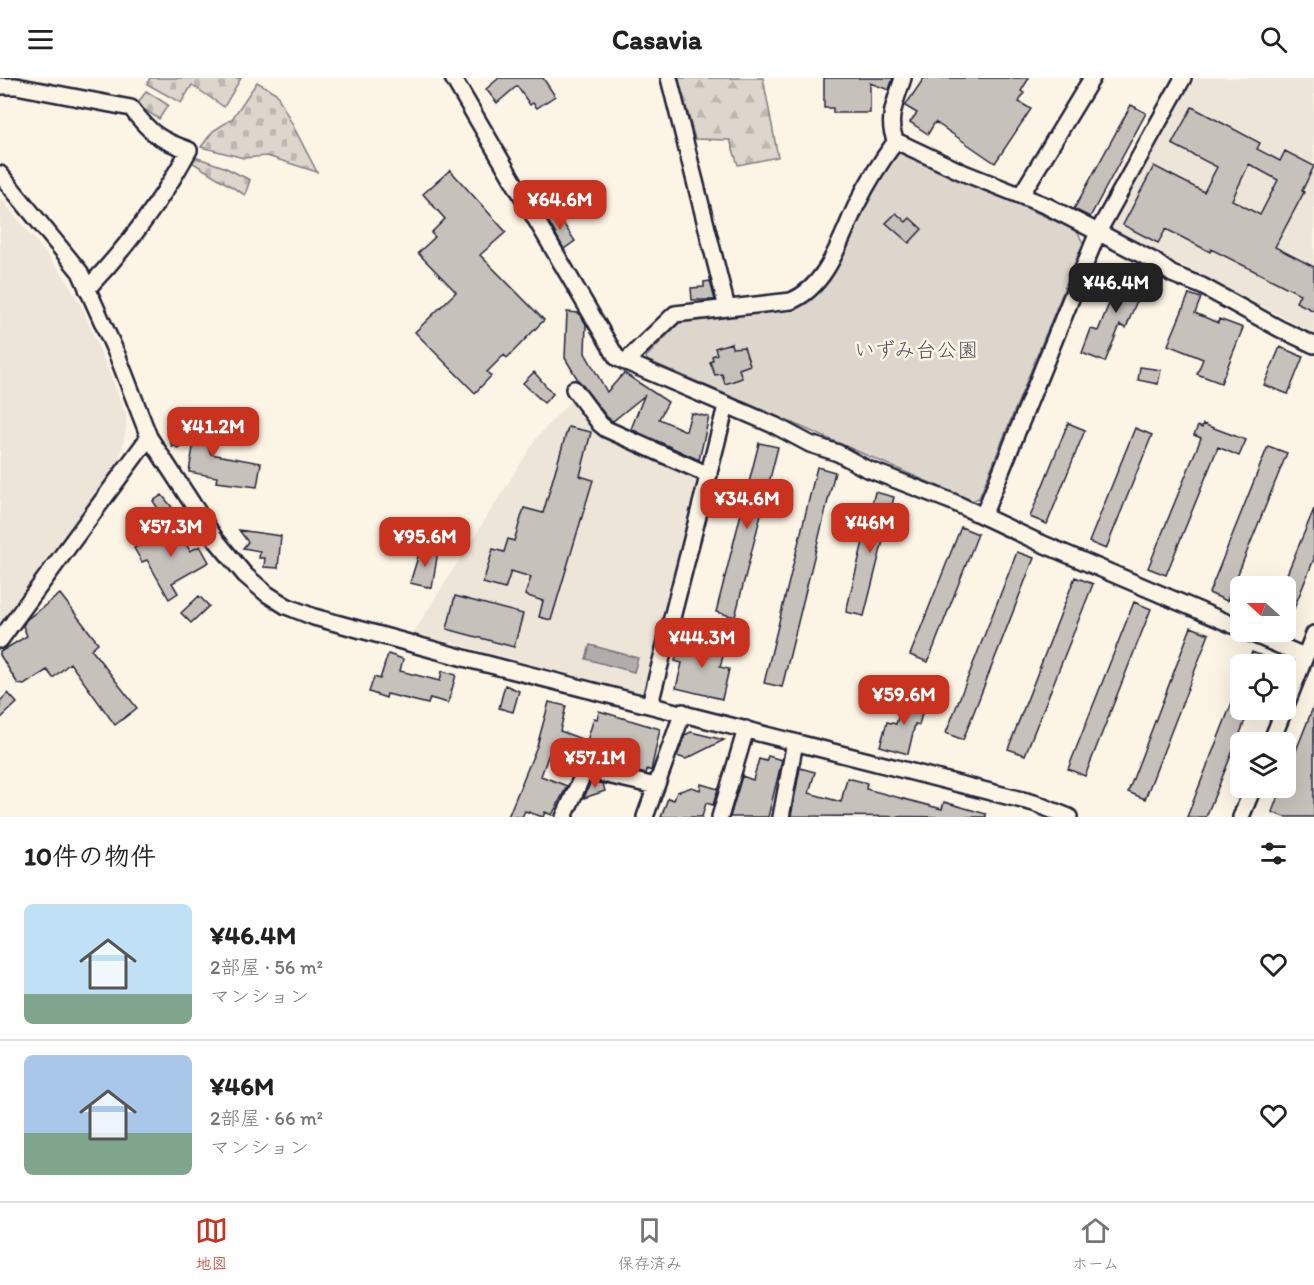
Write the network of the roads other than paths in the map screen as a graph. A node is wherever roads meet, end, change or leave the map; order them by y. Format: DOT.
graph roads {
  1 [pos="453,78"];
  2 [pos="669,78"];
  3 [pos="903,78"];
  4 [pos="1092,78"];
  5 [pos="1184,78"];
  6 [pos="0,86"];
  7 [pos="896,141"];
  8 [pos="0,174"];
  9 [pos="1021,195"];
  10 [pos="1098,232"];
  11 [pos="87,289"];
  12 [pos="727,308"];
  13 [pos="1314,345"];
  14 [pos="625,362"];
  15 [pos="574,389"];
  16 [pos="726,406"];
  17 [pos="149,438"];
  18 [pos="709,475"];
  19 [pos="983,516"];
  20 [pos="1230,624"];
  21 [pos="1314,634"];
  22 [pos="0,640"];
  23 [pos="1271,642"];
  24 [pos="1304,656"];
  25 [pos="1296,678"];
  26 [pos="650,704"];
  27 [pos="682,712"];
  28 [pos="746,729"];
  29 [pos="795,742"];
  30 [pos="656,786"];
  31 [pos="1249,798"];
  32 [pos="1032,810"];
  33 [pos="564,817"];
  34 [pos="645,817"];
  35 [pos="720,817"];
  36 [pos="781,817"];
  37 [pos="1069,817"];
  38 [pos="1242,817"];
  1 -- 14 [label="street"];
  2 -- 12 [label="street"];
  3 -- 7 [label="street"];
  4 -- 9 [label="street"];
  5 -- 10 [label="street"];
  6 -- 11 [label="street"];
  7 -- 9 [label="street"];
  7 -- 12 [label="street"];
  8 -- 11 [label="street"];
  9 -- 10 [label="street"];
  10 -- 13 [label="street"];
  10 -- 19 [label="street"];
  11 -- 17 [label="street"];
  12 -- 14 [label="street"];
  14 -- 16 [label="street"];
  15 -- 18 [label="street"];
  16 -- 18 [label="street"];
  16 -- 19 [label="street"];
  17 -- 22 [label="street"];
  17 -- 26 [label="street"];
  18 -- 26 [label="street"];
  19 -- 20 [label="street"];
  21 -- 24 [label="street"];
  23 -- 24 [label="street"];
  24 -- 25 [label="street"];
  26 -- 27 [label="street"];
  27 -- 28 [label="street"];
  27 -- 30 [label="street"];
  28 -- 29 [label="street"];
  28 -- 35 [label="street"];
  29 -- 32 [label="street"];
  29 -- 36 [label="street"];
  30 -- 33 [label="street"];
  30 -- 34 [label="street"];
  31 -- 38 [label="street"];
  32 -- 37 [label="street"];
}
